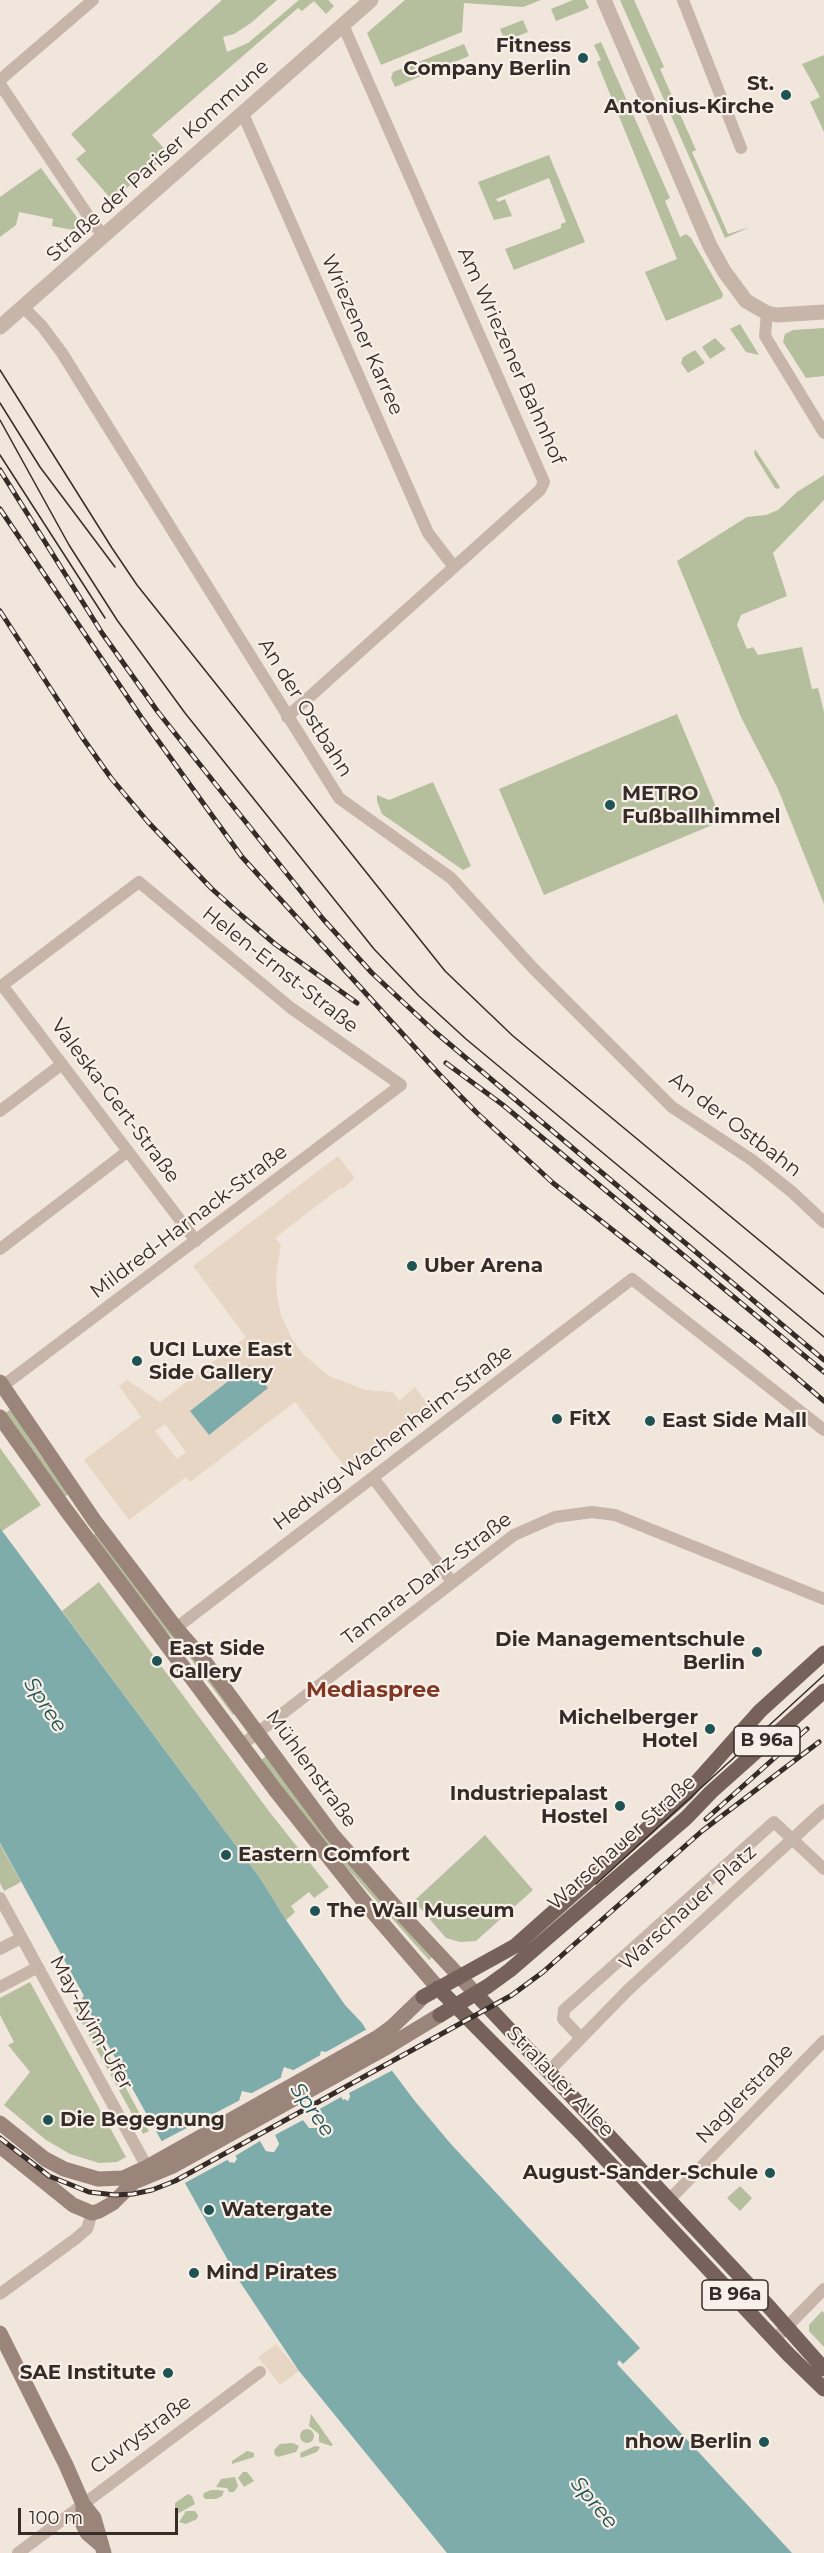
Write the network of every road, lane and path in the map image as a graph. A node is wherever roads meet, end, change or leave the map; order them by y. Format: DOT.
graph roads {
  1 [pos="93,0"];
  2 [pos="371,0"];
  3 [pos="604,0"];
  4 [pos="683,0"];
  5 [pos="343,25"];
  6 [pos="0,82"];
  7 [pos="243,114"];
  8 [pos="741,148"];
  9 [pos="104,236"];
  10 [pos="24,308"];
  11 [pos="824,312"];
  12 [pos="767,313"];
  13 [pos="0,327"];
  14 [pos="824,433"];
  15 [pos="454,567"];
  16 [pos="287,717"];
  17 [pos="1,986"];
  18 [pos="62,1064"];
  19 [pos="401,1085"];
  20 [pos="0,1111"];
  21 [pos="128,1151"];
  22 [pos="824,1222"];
  23 [pos="196,1241"];
  24 [pos="0,1249"];
  25 [pos="1,1385"];
  26 [pos="0,1417"];
  27 [pos="824,1430"];
  28 [pos="374,1479"];
  29 [pos="452,1582"];
  30 [pos="824,1599"];
  31 [pos="176,1628"];
  32 [pos="824,1653"];
  33 [pos="824,1691"];
  34 [pos="258,1732"];
  35 [pos="243,1744"];
  36 [pos="824,1810"];
  37 [pos="793,1839"];
  38 [pos="824,1869"];
  39 [pos="0,1898"];
  40 [pos="21,1938"];
  41 [pos="0,1949"];
  42 [pos="38,1967"];
  43 [pos="461,1977"];
  44 [pos="0,1987"];
  45 [pos="438,1988"];
  46 [pos="476,1994"];
  47 [pos="455,2006"];
  48 [pos="581,2038"];
  49 [pos="824,2041"];
  50 [pos="381,2043"];
  51 [pos="549,2072"];
  52 [pos="0,2123"];
  53 [pos="0,2146"];
  54 [pos="151,2171"];
  55 [pos="669,2200"];
  56 [pos="92,2213"];
  57 [pos="824,2289"];
  58 [pos="0,2294"];
  59 [pos="787,2327"];
  60 [pos="0,2333"];
  61 [pos="775,2339"];
  62 [pos="824,2369"];
  63 [pos="260,2372"];
  64 [pos="824,2389"];
  65 [pos="83,2504"];
  66 [pos="103,2549"];
  67 [pos="18,2553"];
  1 -- 6 [label="street"];
  2 -- 5 [label="street, Straße der Pariser Kommune"];
  3 -- 12 [label="street"];
  4 -- 8 [label="street"];
  5 -- 7 [label="street, Straße der Pariser Kommune"];
  5 -- 15 [label="street, Am Wriezener Bahnhof"];
  6 -- 9 [label="street"];
  7 -- 9 [label="street, Straße der Pariser Kommune"];
  7 -- 15 [label="street, Wriezener Karree"];
  9 -- 10 [label="street, Straße der Pariser Kommune"];
  10 -- 13 [label="street, Straße der Pariser Kommune"];
  10 -- 16 [label="street, An der Ostbahn"];
  11 -- 12 [label="street"];
  12 -- 14 [label="street"];
  15 -- 16 [label="street, Am Wriezener Bahnhof"];
  16 -- 22 [label="street, An der Ostbahn"];
  17 -- 18 [label="street, Valeska-Gert-Straße"];
  17 -- 19 [label="street, Helen-Ernst-Straße"];
  18 -- 20 [label="street"];
  18 -- 21 [label="street, Valeska-Gert-Straße"];
  19 -- 23 [label="street, Mildred-Harnack-Straße"];
  21 -- 23 [label="street, Valeska-Gert-Straße"];
  21 -- 24 [label="street"];
  23 -- 25 [label="street, Mildred-Harnack-Straße"];
  25 -- 31 [label="main road, Mühlenstraße"];
  26 -- 35 [label="main road, Mühlenstraße"];
  27 -- 28 [label="street, Hedwig-Wachenheim-Straße"];
  28 -- 29 [label="street"];
  28 -- 31 [label="street, Hedwig-Wachenheim-Straße"];
  29 -- 30 [label="street, Tamara-Danz-Straße"];
  29 -- 34 [label="street, Tamara-Danz-Straße"];
  31 -- 34 [label="main road, Mühlenstraße"];
  32 -- 43 [label="main road, Warschauer Straße / B 96a"];
  33 -- 46 [label="main road, Warschauer Straße / B 96a"];
  34 -- 35 [label="street, Tamara-Danz-Straße"];
  34 -- 43 [label="main road, Mühlenstraße"];
  35 -- 45 [label="main road, Mühlenstraße"];
  36 -- 37 [label="street, Warschauer Platz"];
  37 -- 38 [label="street"];
  37 -- 48 [label="street, Warschauer Platz"];
  37 -- 48 [label="street, Warschauer Platz"];
  39 -- 40 [label="street, May-Ayim-Ufer"];
  40 -- 41 [label="street"];
  40 -- 42 [label="street, May-Ayim-Ufer"];
  42 -- 44 [label="street"];
  42 -- 54 [label="street, May-Ayim-Ufer"];
  43 -- 45 [label="main road, B 96a"];
  43 -- 46 [label="main road, Mühlenstraße"];
  45 -- 47 [label="main road, Stralauer Allee / B 96a"];
  45 -- 50 [label="main road, B 96a"];
  46 -- 47 [label="main road, Warschauer Straße / B 96a"];
  46 -- 51 [label="main road, Stralauer Allee / B 96a"];
  47 -- 50 [label="main road, Warschauer Straße / B 96a"];
  47 -- 61 [label="main road, Stralauer Allee / B 96a"];
  48 -- 51 [label="street, Warschauer Platz"];
  49 -- 55 [label="street, Naglerstraße"];
  50 -- 54 [label="main road"];
  51 -- 55 [label="main road, Stralauer Allee / B 96a"];
  52 -- 54 [label="main road"];
  53 -- 56 [label="main road"];
  54 -- 56 [label="main road"];
  55 -- 59 [label="main road, Stralauer Allee / B 96a"];
  56 -- 58 [label="street"];
  57 -- 59 [label="street"];
  59 -- 61 [label="street"];
  59 -- 62 [label="main road, Stralauer Allee / B 96a"];
  60 -- 65 [label="main road"];
  61 -- 64 [label="main road, Stralauer Allee / B 96a"];
  63 -- 65 [label="street, Cuvrystraße"];
  65 -- 66 [label="main road"];
  65 -- 67 [label="street, Cuvrystraße"];
}
